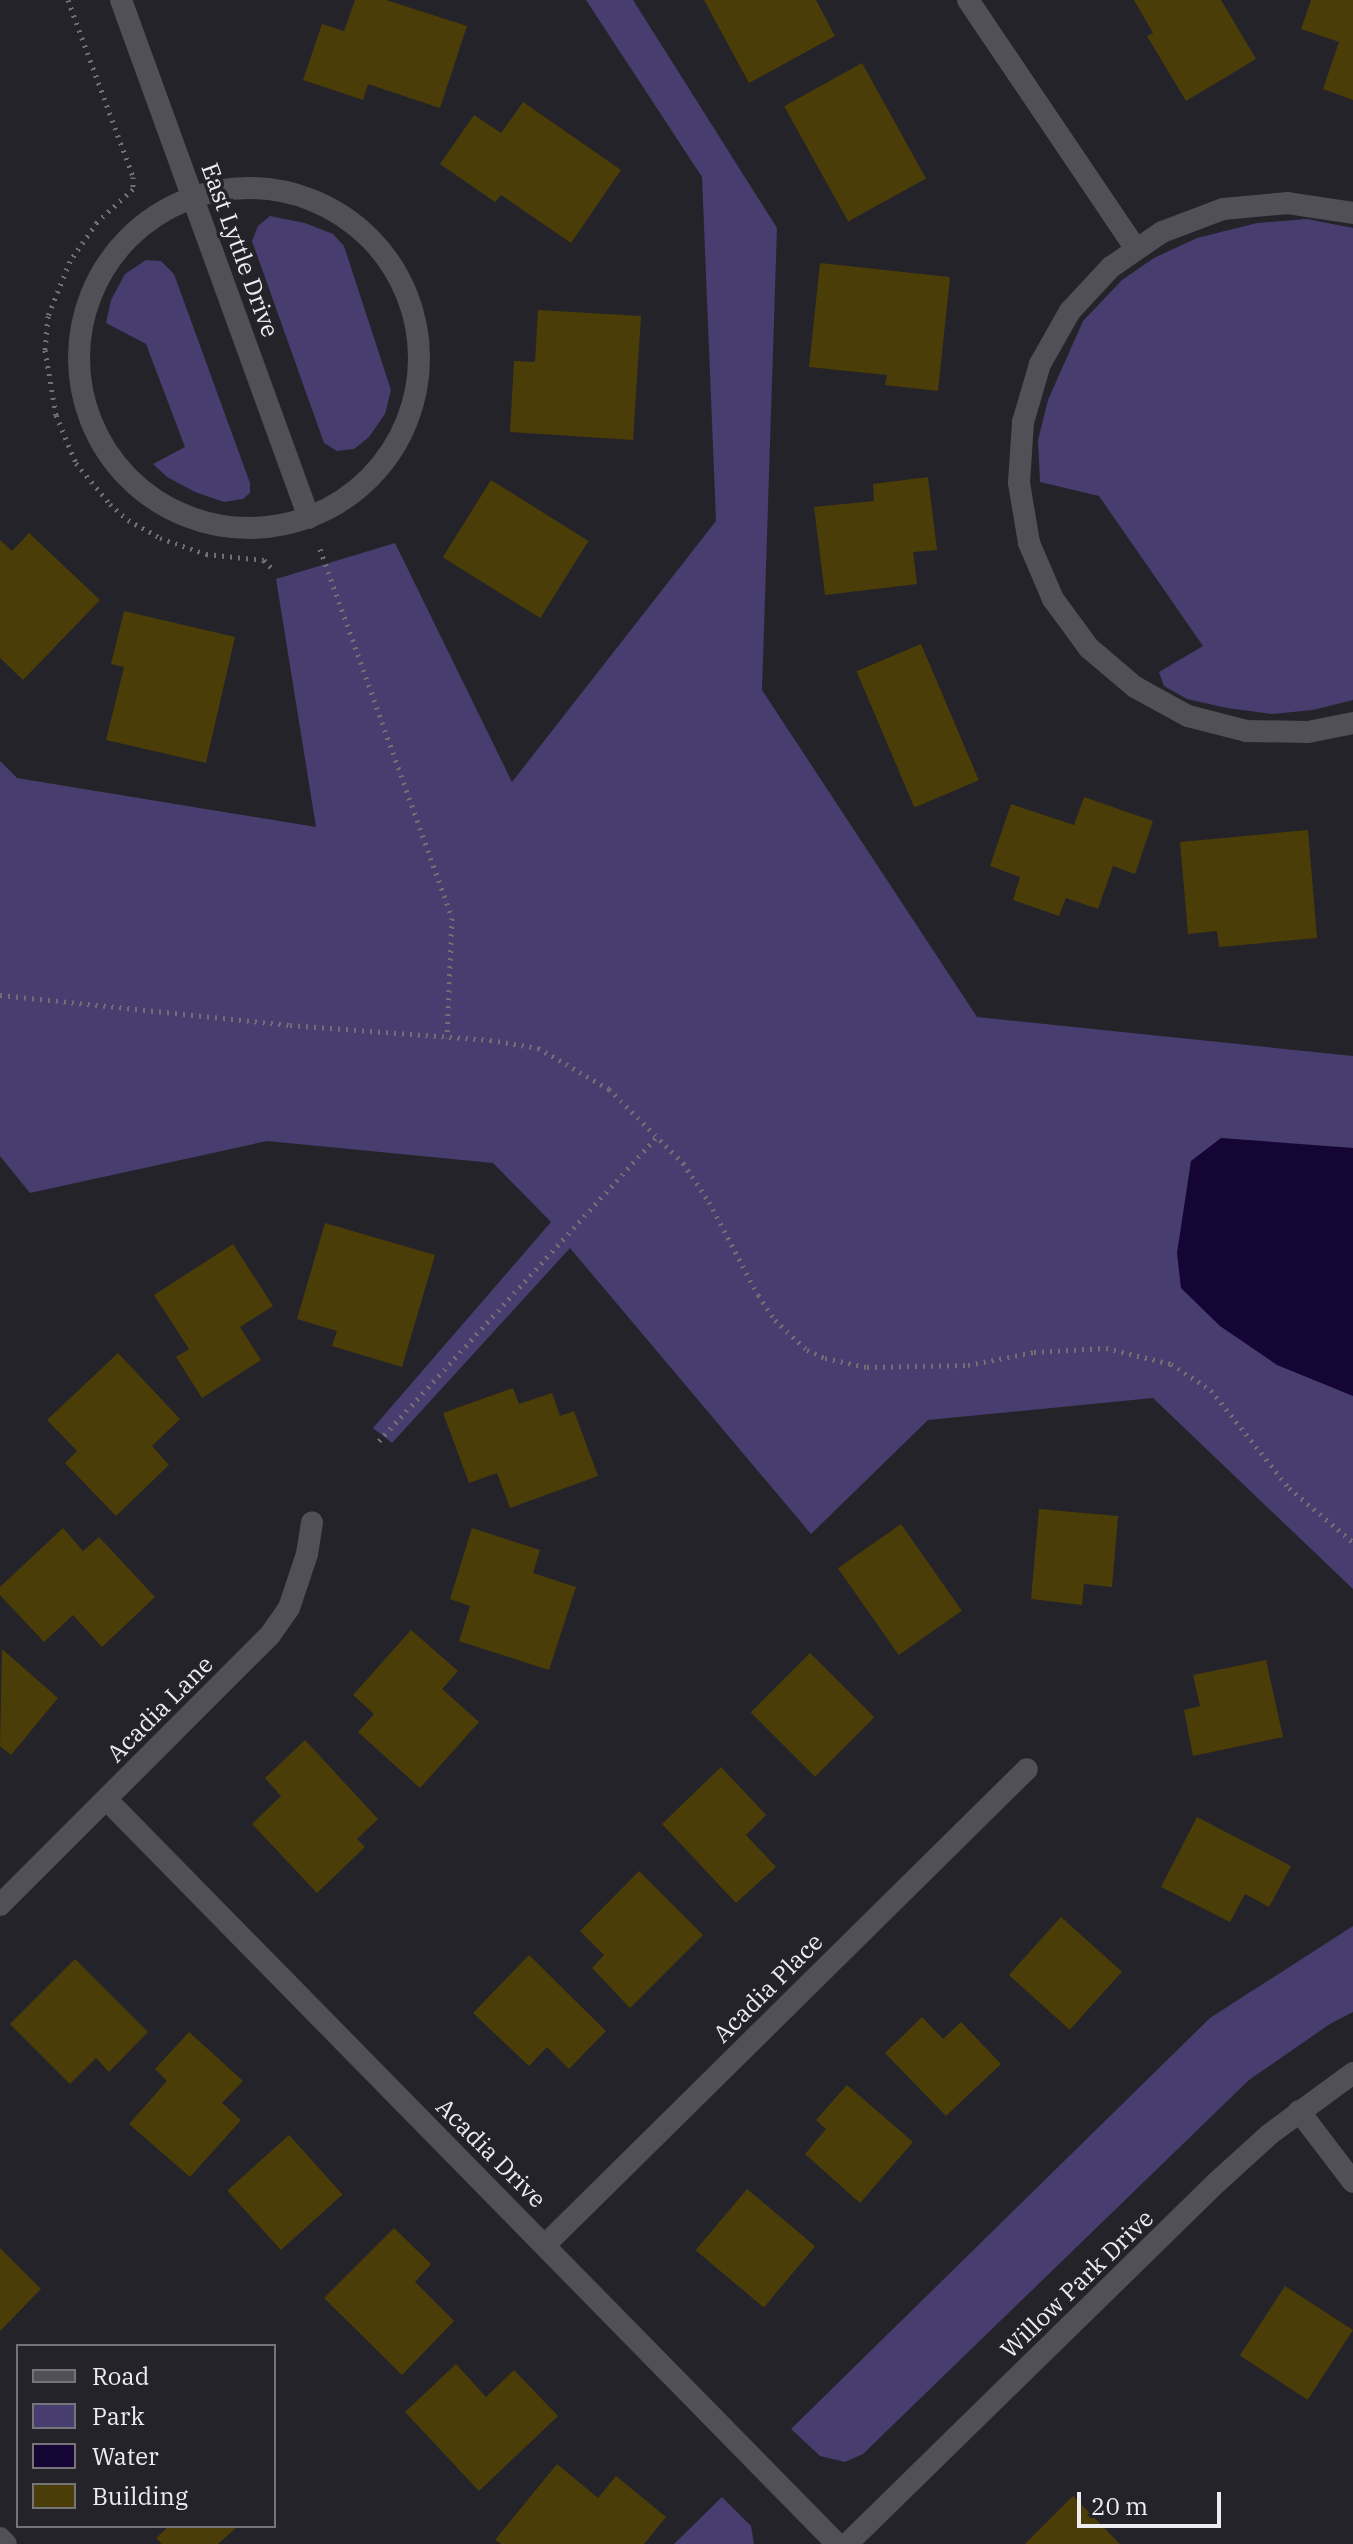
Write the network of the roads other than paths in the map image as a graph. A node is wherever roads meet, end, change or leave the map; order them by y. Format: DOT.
graph roads {
  1 [pos="121,0"];
  2 [pos="968,0"];
  3 [pos="193,197"];
  4 [pos="1353,213"];
  5 [pos="1135,248"];
  6 [pos="309,518"];
  7 [pos="1353,723"];
  8 [pos="312,1522"];
  9 [pos="1027,1769"];
  10 [pos="107,1800"];
  11 [pos="0,1905"];
  12 [pos="1353,2073"];
  13 [pos="1299,2111"];
  14 [pos="1353,2182"];
  15 [pos="545,2245"];
  16 [pos="0,2538"];
  17 [pos="6,2544"];
  18 [pos="837,2544"];
  19 [pos="847,2544"];
  1 -- 3 [label="street, East Lyttle Drive"];
  2 -- 5 [label="street"];
  3 -- 6 [label="street, East Lyttle Drive"];
  3 -- 6 [label="street"];
  3 -- 6 [label="street"];
  4 -- 5 [label="street"];
  5 -- 7 [label="street"];
  8 -- 10 [label="street, Acadia Lane"];
  9 -- 15 [label="street, Acadia Place"];
  10 -- 11 [label="street, Acadia Lane"];
  10 -- 15 [label="street, Acadia Drive"];
  12 -- 13 [label="street, Willow Park Drive"];
  13 -- 14 [label="street"];
  13 -- 19 [label="street, Willow Park Drive"];
  15 -- 18 [label="street, Acadia Drive"];
  16 -- 17 [label="street"];
}
